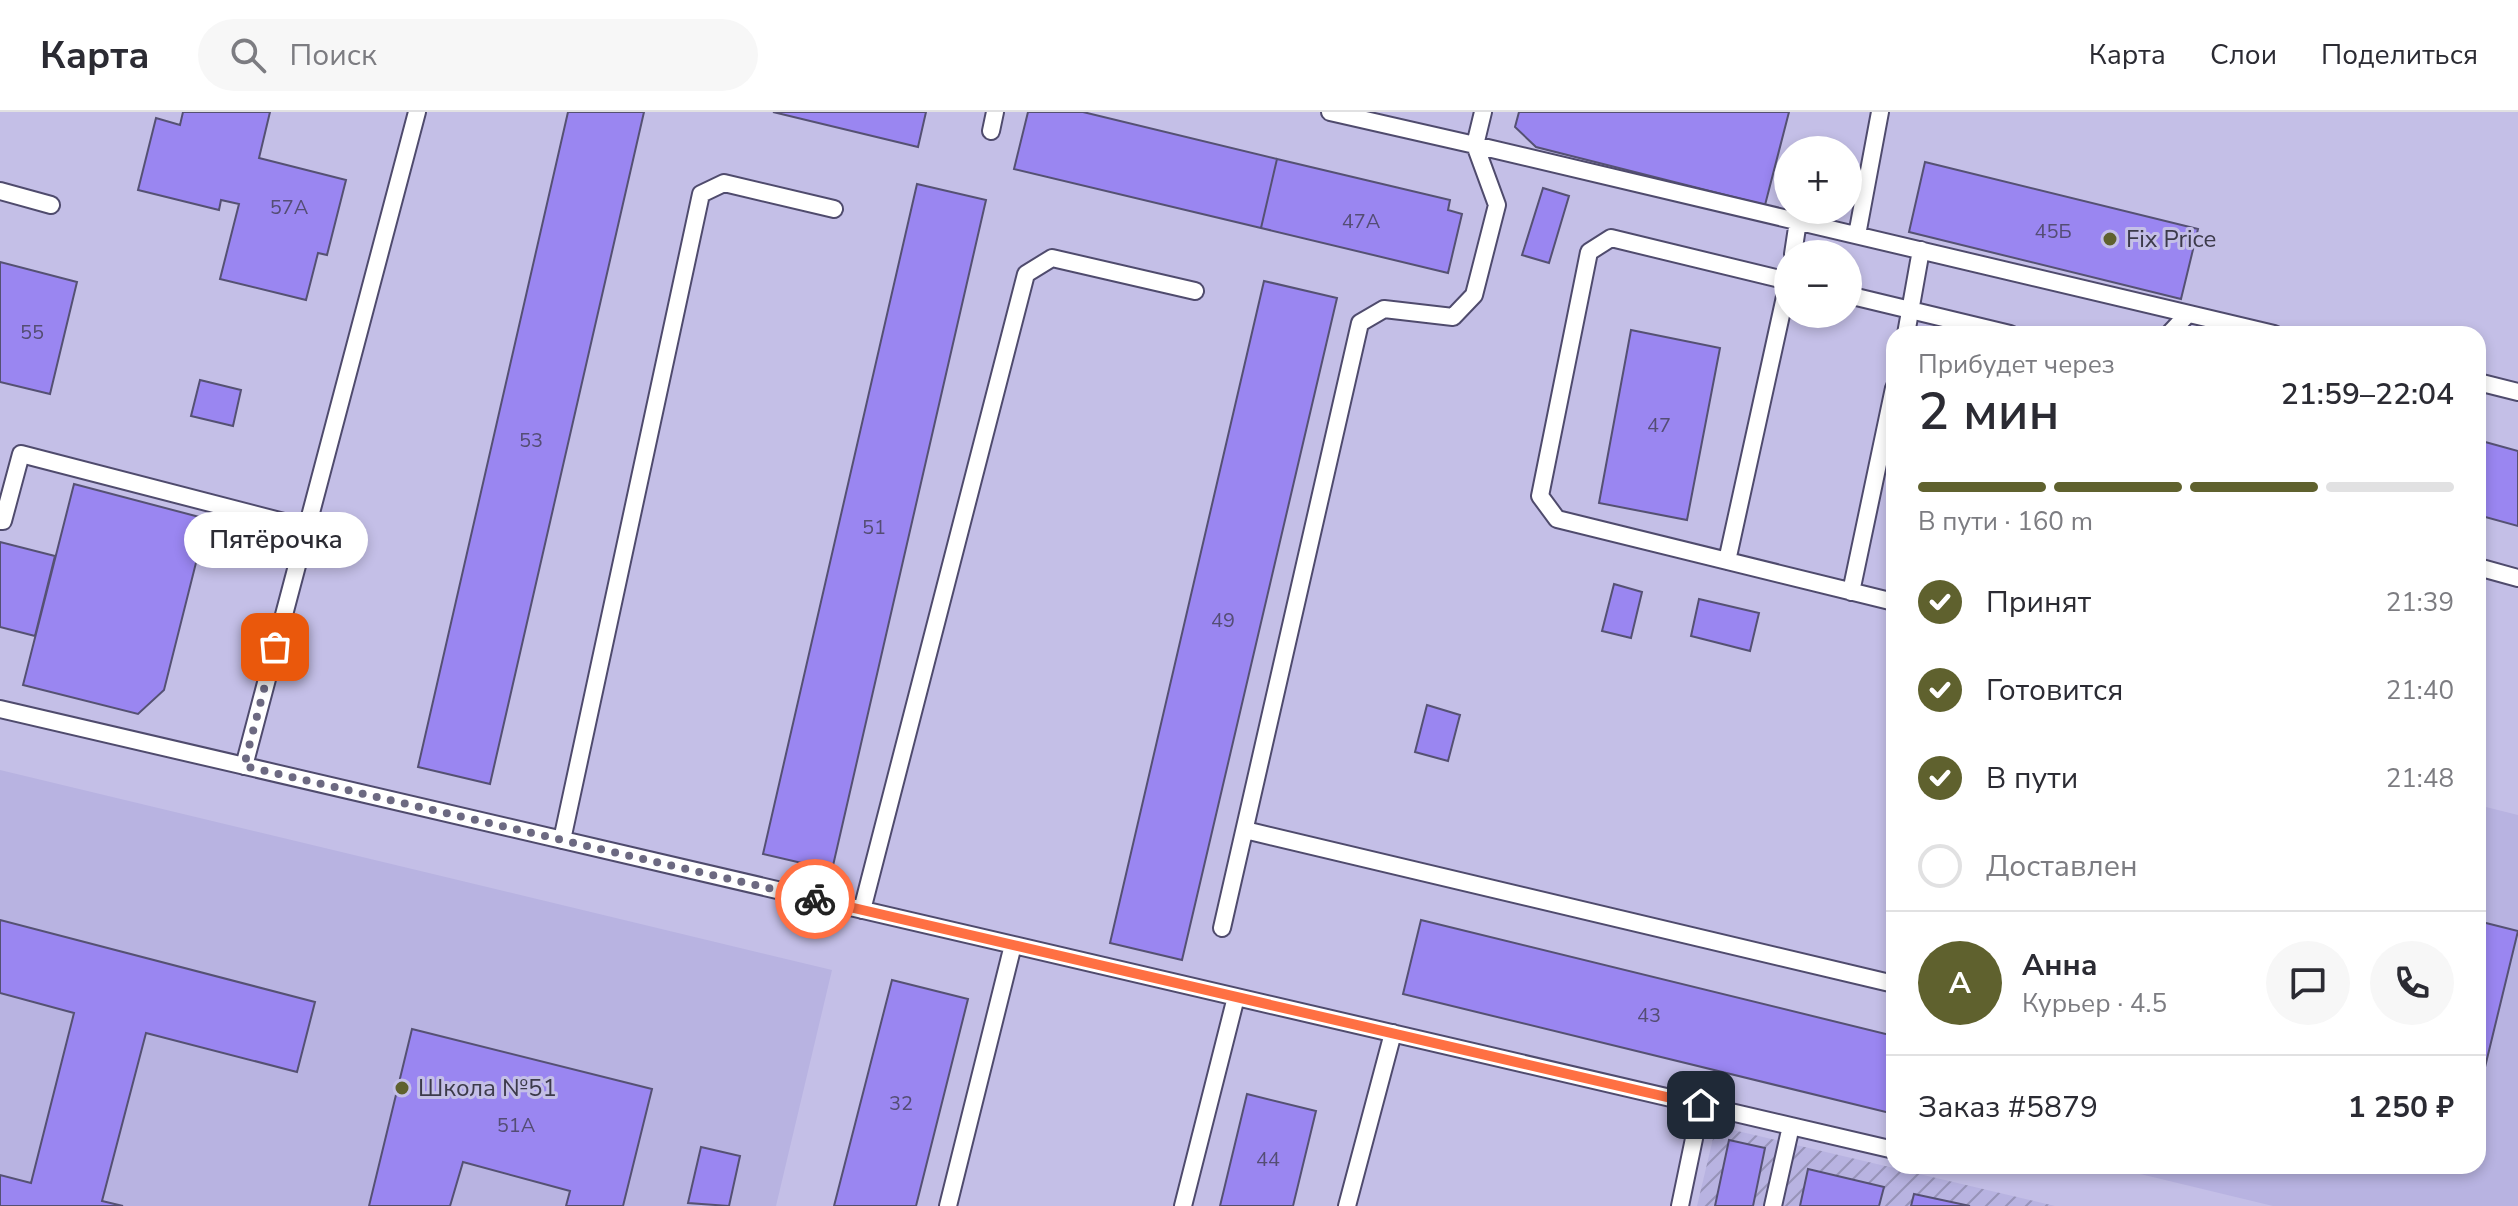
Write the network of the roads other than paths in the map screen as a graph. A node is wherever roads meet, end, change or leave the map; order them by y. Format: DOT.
graph roads {
  1 [pos="417,112"];
  2 [pos="995,112"];
  3 [pos="1330,112"];
  4 [pos="1483,112"];
  5 [pos="1880,112"];
  6 [pos="991,131"];
  7 [pos="1475,145"];
  8 [pos="0,191"];
  9 [pos="51,205"];
  10 [pos="834,209"];
  11 [pos="1774,215"];
  12 [pos="1811,224"];
  13 [pos="1857,235"];
  14 [pos="1921,250"];
  15 [pos="1774,279"];
  16 [pos="1195,291"];
  17 [pos="1862,298"];
  18 [pos="1911,310"];
  19 [pos="2188,314"];
  20 [pos="1908,326"];
  21 [pos="1977,326"];
  22 [pos="2177,326"];
  23 [pos="2240,326"];
  24 [pos="1778,328"];
  25 [pos="2486,384"];
  26 [pos="2518,392"];
  27 [pos="1886,426"];
  28 [pos="0,521"];
  29 [pos="307,528"];
  30 [pos="1727,561"];
  31 [pos="2486,569"];
  32 [pos="2518,578"];
  33 [pos="1851,592"];
  34 [pos="1886,600"];
  35 [pos="0,709"];
  36 [pos="244,766"];
  37 [pos="1245,830"];
  38 [pos="562,840"];
  39 [pos="862,910"];
  40 [pos="1222,928"];
  41 [pos="1013,945"];
  42 [pos="1886,982"];
  43 [pos="1236,997"];
  44 [pos="1393,1033"];
  45 [pos="1701,1105"];
  46 [pos="1791,1126"];
  47 [pos="1886,1148"];
  48 [pos="948,1206"];
  49 [pos="1183,1206"];
  50 [pos="1347,1206"];
  51 [pos="1680,1206"];
  52 [pos="1773,1206"];
  1 -- 29 [label="lane"];
  2 -- 6 [label="lane"];
  3 -- 7 [label="lane"];
  4 -- 7 [label="lane"];
  5 -- 13 [label="lane"];
  7 -- 11 [label="lane"];
  7 -- 37 [label="lane"];
  8 -- 9 [label="lane"];
  10 -- 38 [label="lane"];
  12 -- 13 [label="lane"];
  13 -- 14 [label="lane"];
  14 -- 18 [label="lane"];
  14 -- 19 [label="lane"];
  15 -- 30 [label="lane"];
  16 -- 39 [label="lane"];
  17 -- 18 [label="lane"];
  18 -- 20 [label="lane"];
  18 -- 21 [label="lane"];
  19 -- 22 [label="lane"];
  19 -- 23 [label="lane"];
  24 -- 30 [label="lane"];
  25 -- 26 [label="lane"];
  27 -- 33 [label="lane"];
  28 -- 29 [label="lane"];
  29 -- 36 [label="lane"];
  30 -- 33 [label="lane"];
  31 -- 32 [label="lane"];
  33 -- 34 [label="lane"];
  35 -- 36 [label="lane"];
  36 -- 38 [label="lane"];
  37 -- 40 [label="lane"];
  37 -- 42 [label="lane"];
  38 -- 39 [label="lane"];
  39 -- 41 [label="lane"];
  41 -- 43 [label="lane"];
  41 -- 48 [label="lane"];
  43 -- 44 [label="lane"];
  43 -- 49 [label="lane"];
  44 -- 45 [label="lane"];
  44 -- 50 [label="lane"];
  45 -- 46 [label="lane"];
  45 -- 51 [label="lane"];
  46 -- 47 [label="lane"];
  46 -- 52 [label="lane"];
}
